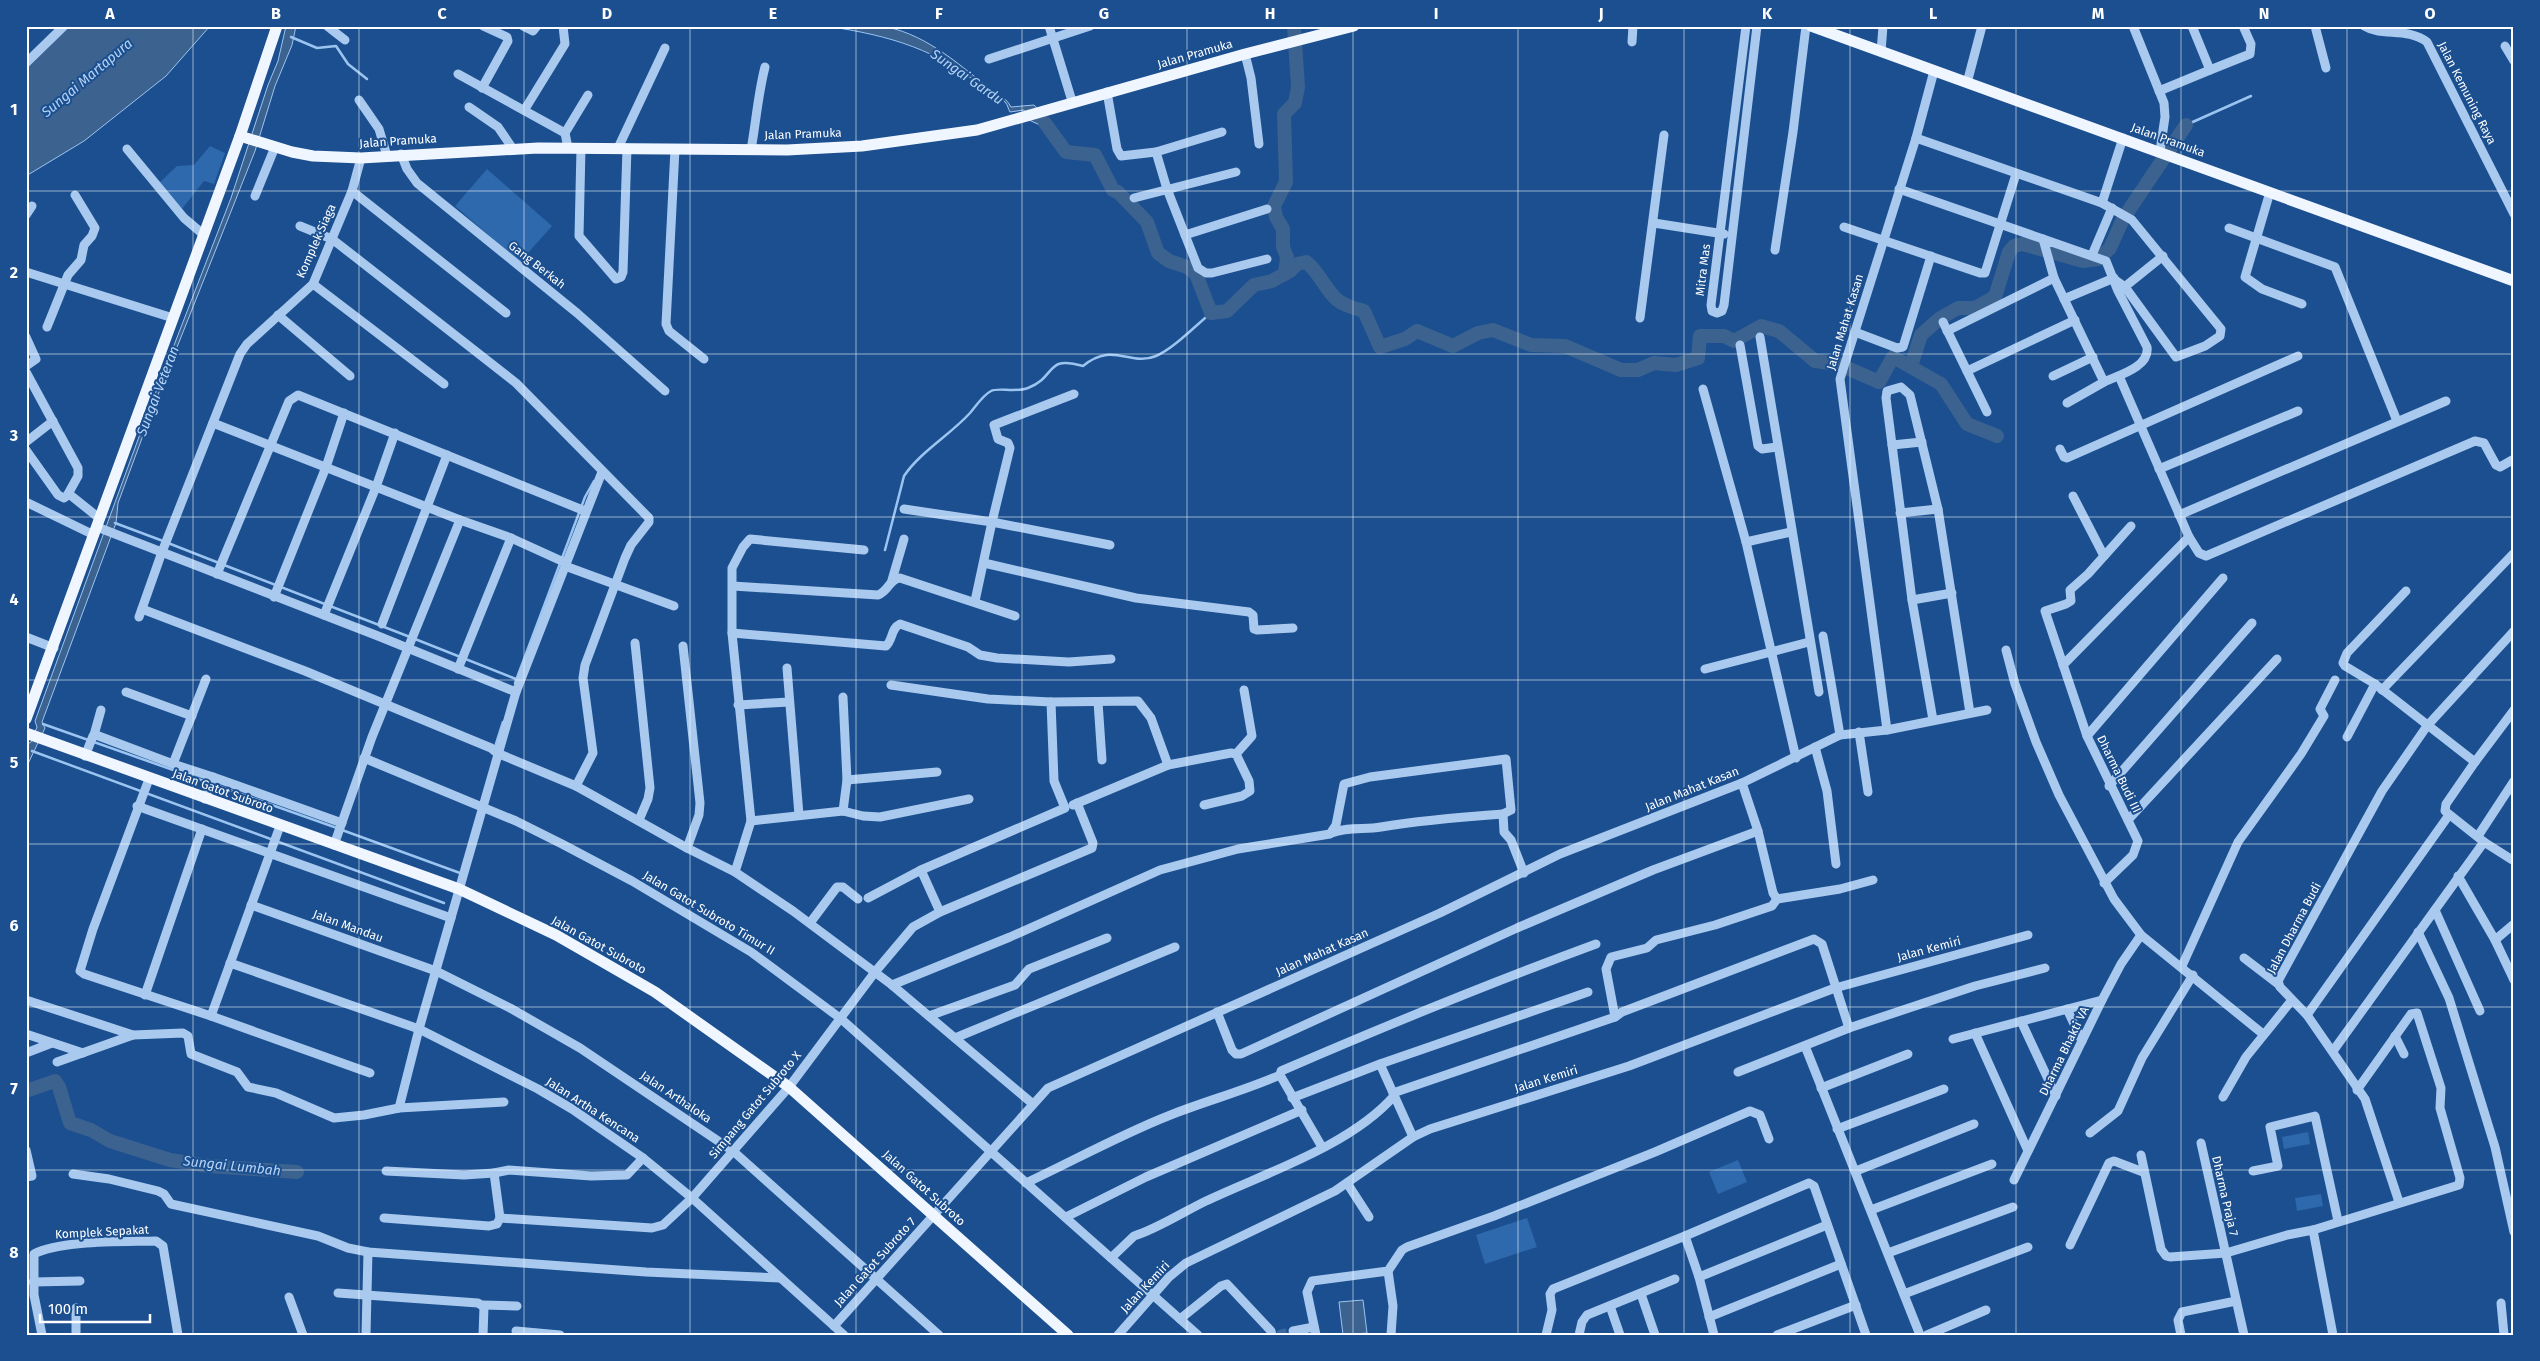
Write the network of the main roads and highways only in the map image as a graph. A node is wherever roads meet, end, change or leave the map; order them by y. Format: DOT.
graph roads {
  1 [pos="277,26"];
  2 [pos="1354,26"];
  3 [pos="1812,26"];
  4 [pos="250,140"];
  5 [pos="2514,281"];
  6 [pos="26,719"];
  7 [pos="29,734"];
  8 [pos="1068,1335"];
  1 -- 4 [label="main road"];
  2 -- 4 [label="main road, Jalan Pramuka"];
  3 -- 5 [label="main road, Jalan Pramuka"];
  4 -- 6 [label="main road"];
  7 -- 8 [label="main road, Jalan Gatot Subroto"];
}
